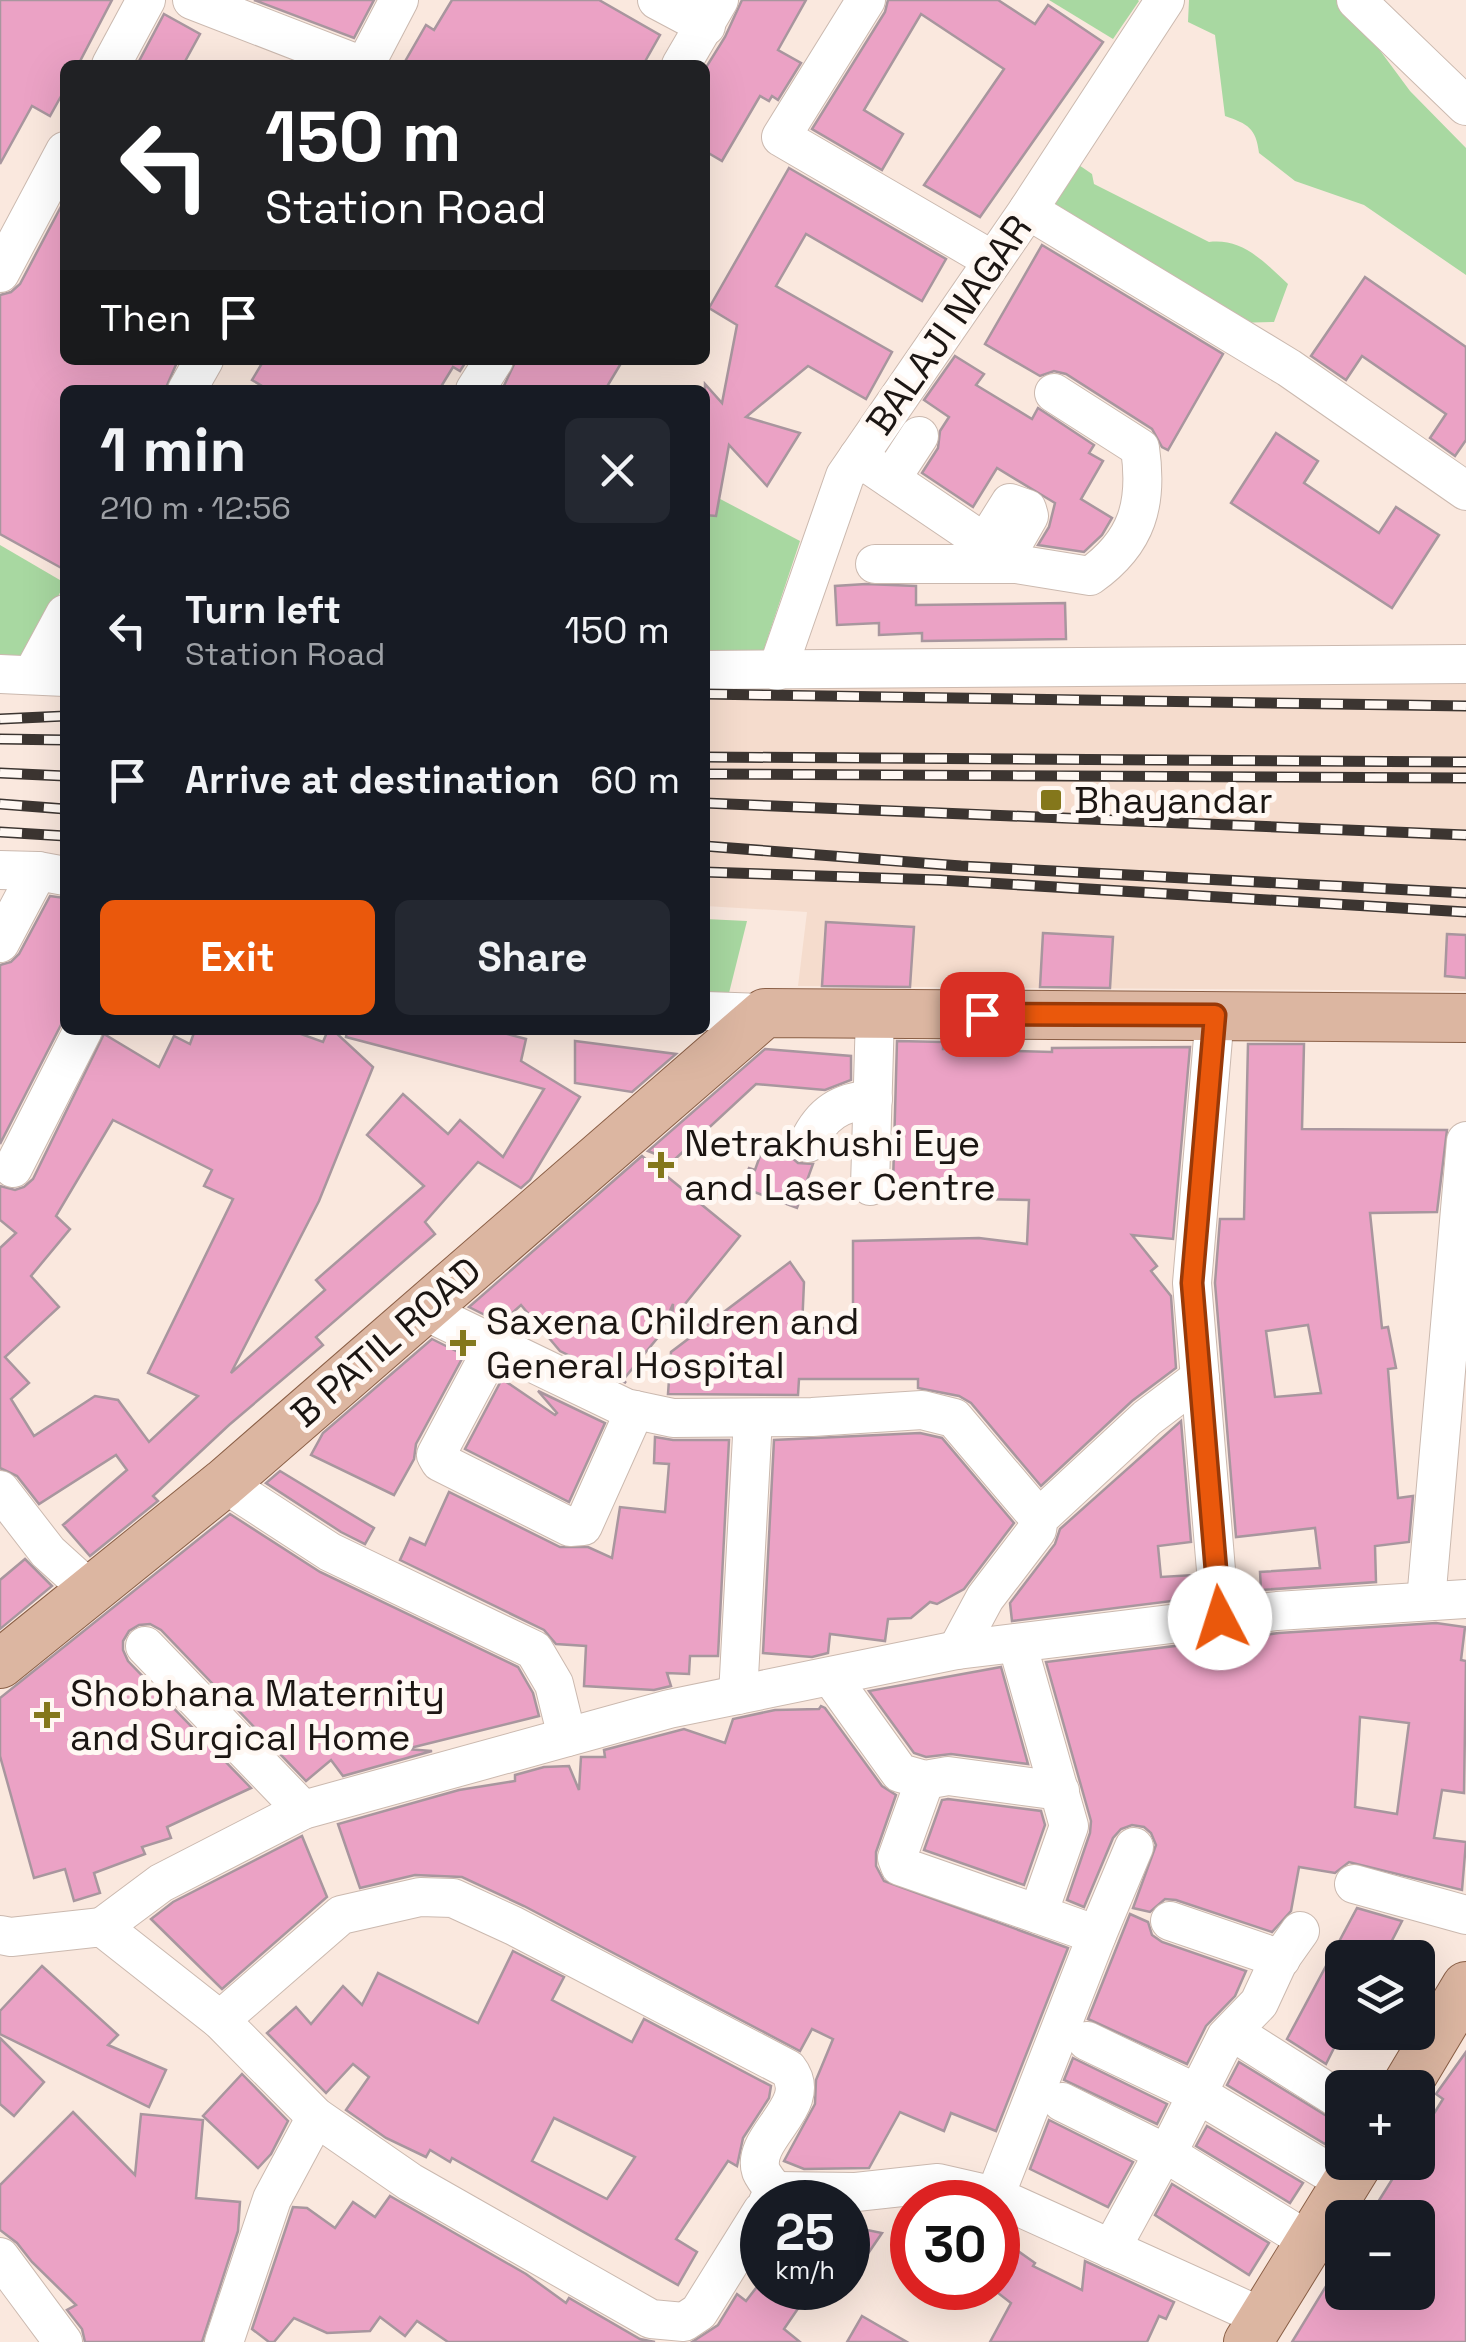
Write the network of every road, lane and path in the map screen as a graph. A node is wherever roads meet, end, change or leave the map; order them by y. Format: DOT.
graph roads {
  1 [pos="146,0"];
  2 [pos="192,0"];
  3 [pos="399,0"];
  4 [pos="657,0"];
  5 [pos="866,0"];
  6 [pos="1165,0"];
  7 [pos="1356,0"];
  8 [pos="712,13"];
  9 [pos="114,60"];
  10 [pos="349,60"];
  11 [pos="365,60"];
  12 [pos="684,60"];
  13 [pos="1466,106"];
  14 [pos="60,160"];
  15 [pos="1028,210"];
  16 [pos="992,260"];
  17 [pos="0,272"];
  18 [pos="1054,393"];
  19 [pos="919,436"];
  20 [pos="858,457"];
  21 [pos="891,479"];
  22 [pos="1466,491"];
  23 [pos="1002,554"];
  24 [pos="875,564"];
  25 [pos="60,623"];
  26 [pos="1466,664"];
  27 [pos="710,670"];
  28 [pos="777,671"];
  29 [pos="32,676"];
  30 [pos="0,870"];
  31 [pos="51,873"];
  32 [pos="0,943"];
  33 [pos="710,1011"];
  34 [pos="765,1013"];
  35 [pos="875,1015"];
  36 [pos="1215,1015"];
  37 [pos="1466,1018"];
  38 [pos="80,1035"];
  39 [pos="872,1099"];
  40 [pos="1466,1141"];
  41 [pos="808,1143"];
  42 [pos="13,1168"];
  43 [pos="870,1186"];
  44 [pos="422,1310"];
  45 [pos="494,1346"];
  46 [pos="1456,1366"];
  47 [pos="1200,1378"];
  48 [pos="635,1410"];
  49 [pos="753,1418"];
  50 [pos="224,1483"];
  51 [pos="0,1490"];
  52 [pos="1039,1518"];
  53 [pos="91,1590"];
  54 [pos="1466,1599"];
  55 [pos="1426,1601"];
  56 [pos="1220,1618"];
  57 [pos="1017,1643"];
  58 [pos="144,1646"];
  59 [pos="958,1650"];
  60 [pos="0,1664"];
  61 [pos="830,1676"];
  62 [pos="738,1695"];
  63 [pos="567,1737"];
  64 [pos="925,1780"];
  65 [pos="1060,1791"];
  66 [pos="303,1810"];
  67 [pos="1134,1847"];
  68 [pos="1354,1884"];
  69 [pos="1038,1914"];
  70 [pos="1466,1914"];
  71 [pos="1170,1921"];
  72 [pos="102,1927"];
  73 [pos="1097,1934"];
  74 [pos="0,1935"];
  75 [pos="1465,1990"];
  76 [pos="220,2020"];
  77 [pos="1233,2032"];
  78 [pos="1087,2040"];
  79 [pos="1416,2070"];
  80 [pos="1325,2090"];
  81 [pos="1196,2094"];
  82 [pos="1062,2102"];
  83 [pos="316,2117"];
  84 [pos="1167,2154"];
  85 [pos="1325,2158"];
  86 [pos="763,2180"];
  87 [pos="1002,2180"];
  88 [pos="1348,2180"];
  89 [pos="1020,2207"];
  90 [pos="1310,2242"];
  91 [pos="740,2247"];
  92 [pos="1111,2249"];
  93 [pos="0,2257"];
  94 [pos="1256,2330"];
  95 [pos="687,2332"];
  96 [pos="63,2342"];
  97 [pos="224,2342"];
  1 -- 9 [label="street"];
  2 -- 10 [label="street"];
  3 -- 11 [label="street"];
  4 -- 8 [label="street"];
  5 -- 16 [label="street"];
  6 -- 15 [label="street, BALAJI NAGAR"];
  7 -- 13 [label="street"];
  8 -- 12 [label="street"];
  14 -- 17 [label="street"];
  15 -- 16 [label="street, BALAJI NAGAR"];
  15 -- 22 [label="street"];
  16 -- 20 [label="street, BALAJI NAGAR"];
  18 -- 23 [label="street"];
  19 -- 21 [label="street"];
  20 -- 21 [label="street"];
  20 -- 28 [label="street, BALAJI NAGAR"];
  21 -- 23 [label="street"];
  23 -- 24 [label="street"];
  25 -- 29 [label="street"];
  26 -- 28 [label="street"];
  27 -- 28 [label="street"];
  30 -- 31 [label="street"];
  31 -- 32 [label="street"];
  33 -- 34 [label="street"];
  34 -- 35 [label="main road"];
  34 -- 44 [label="main road, B PATIL ROAD"];
  35 -- 36 [label="main road"];
  35 -- 39 [label="street"];
  36 -- 37 [label="main road"];
  36 -- 47 [label="street"];
  38 -- 42 [label="street"];
  39 -- 41 [label="street"];
  39 -- 43 [label="street"];
  40 -- 46 [label="street"];
  44 -- 45 [label="street"];
  44 -- 50 [label="main road, B PATIL ROAD"];
  45 -- 48 [label="street"];
  45 -- 48 [label="street"];
  46 -- 55 [label="street"];
  47 -- 52 [label="street"];
  47 -- 56 [label="street"];
  48 -- 49 [label="street"];
  49 -- 52 [label="street"];
  49 -- 62 [label="street"];
  50 -- 53 [label="main road, B PATIL ROAD"];
  50 -- 63 [label="street"];
  51 -- 53 [label="street"];
  52 -- 59 [label="street"];
  53 -- 60 [label="main road, B PATIL ROAD"];
  54 -- 55 [label="street"];
  55 -- 56 [label="street"];
  56 -- 57 [label="street"];
  57 -- 59 [label="street"];
  57 -- 65 [label="street"];
  58 -- 66 [label="street"];
  59 -- 61 [label="street"];
  61 -- 62 [label="street"];
  61 -- 64 [label="street"];
  62 -- 63 [label="street"];
  63 -- 66 [label="street"];
  64 -- 65 [label="street"];
  64 -- 69 [label="street"];
  65 -- 69 [label="street"];
  66 -- 72 [label="street"];
  67 -- 73 [label="street"];
  68 -- 70 [label="street"];
  69 -- 73 [label="street"];
  71 -- 77 [label="street"];
  72 -- 74 [label="street"];
  72 -- 76 [label="street"];
  73 -- 87 [label="street"];
  75 -- 79 [label="main road"];
  76 -- 83 [label="street"];
  76 -- 86 [label="street"];
  77 -- 80 [label="street"];
  77 -- 81 [label="street"];
  78 -- 81 [label="street"];
  81 -- 84 [label="street"];
  81 -- 85 [label="street"];
  82 -- 84 [label="street"];
  83 -- 95 [label="street"];
  83 -- 97 [label="street"];
  84 -- 90 [label="street"];
  84 -- 92 [label="street"];
  88 -- 90 [label="main road"];
  89 -- 92 [label="street"];
  90 -- 94 [label="main road"];
  91 -- 95 [label="street"];
  92 -- 94 [label="street"];
  93 -- 96 [label="street"];
}
